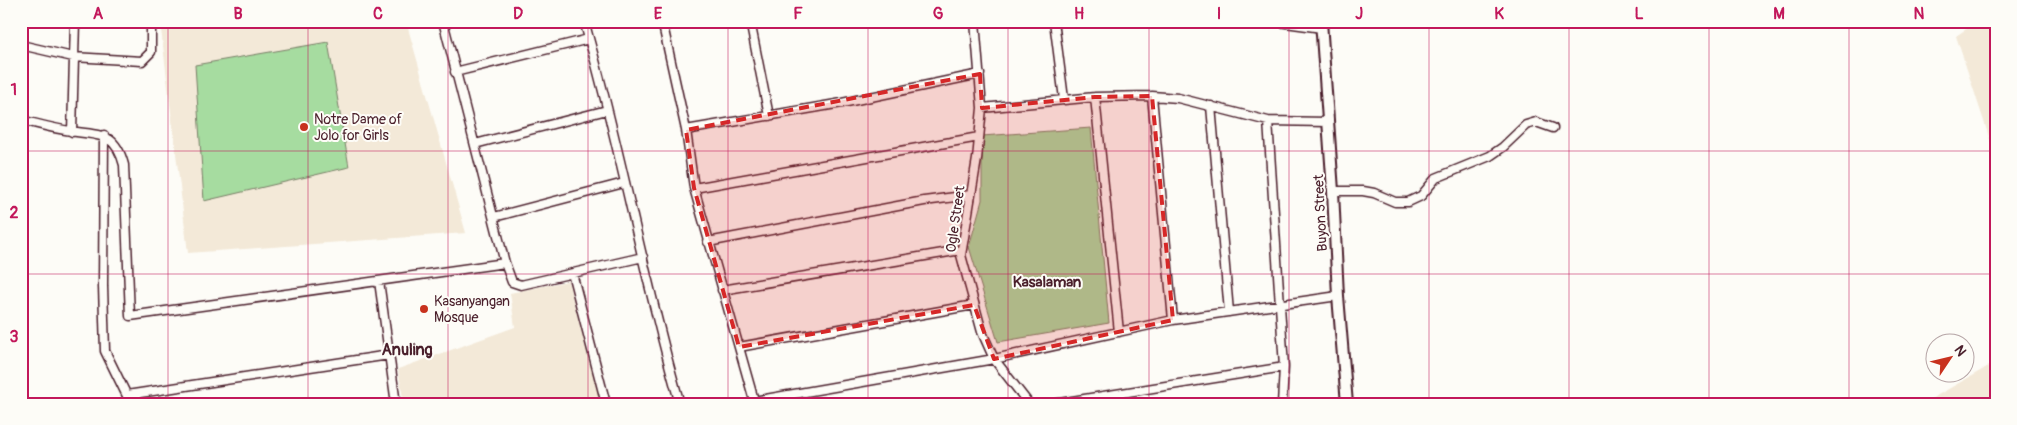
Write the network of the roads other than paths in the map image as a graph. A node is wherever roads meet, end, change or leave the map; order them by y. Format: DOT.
graph roads {
  1 [pos="74,21"];
  2 [pos="151,21"];
  3 [pos="443,21"];
  4 [pos="584,21"];
  5 [pos="662,21"];
  6 [pos="750,21"];
  7 [pos="975,21"];
  8 [pos="1054,21"];
  9 [pos="1271,21"];
  10 [pos="1322,24"];
  11 [pos="589,39"];
  12 [pos="21,45"];
  13 [pos="73,57"];
  14 [pos="455,72"];
  15 [pos="980,74"];
  16 [pos="1095,96"];
  17 [pos="1152,96"];
  18 [pos="1064,99"];
  19 [pos="1211,106"];
  20 [pos="982,108"];
  21 [pos="607,110"];
  22 [pos="770,116"];
  23 [pos="21,120"];
  24 [pos="1268,121"];
  25 [pos="1328,122"];
  26 [pos="1553,128"];
  27 [pos="686,130"];
  28 [pos="72,132"];
  29 [pos="104,135"];
  30 [pos="979,137"];
  31 [pos="475,144"];
  32 [pos="624,183"];
  33 [pos="694,188"];
  34 [pos="1334,191"];
  35 [pos="971,195"];
  36 [pos="494,217"];
  37 [pos="708,242"];
  38 [pos="960,250"];
  39 [pos="643,257"];
  40 [pos="505,263"];
  41 [pos="572,274"];
  42 [pos="379,281"];
  43 [pos="722,290"];
  44 [pos="1338,296"];
  45 [pos="1280,304"];
  46 [pos="974,305"];
  47 [pos="1229,312"];
  48 [pos="1174,320"];
  49 [pos="1119,332"];
  50 [pos="739,348"];
  51 [pos="389,355"];
  52 [pos="994,359"];
  53 [pos="1284,367"];
  54 [pos="127,395"];
  55 [pos="755,402"];
  56 [pos="131,404"];
  57 [pos="396,404"];
  58 [pos="606,404"];
  59 [pos="680,404"];
  60 [pos="1029,404"];
  61 [pos="1053,404"];
  62 [pos="1282,404"];
  63 [pos="1347,404"];
  1 -- 13 [label="street"];
  2 -- 13 [label="street"];
  3 -- 14 [label="street"];
  4 -- 11 [label="street"];
  5 -- 27 [label="street"];
  6 -- 22 [label="street"];
  7 -- 15 [label="street, Ogle Street"];
  8 -- 18 [label="street"];
  9 -- 10 [label="street"];
  10 -- 25 [label="main road, Buyon Street"];
  11 -- 14 [label="street"];
  11 -- 21 [label="street"];
  12 -- 13 [label="street"];
  13 -- 28 [label="street"];
  14 -- 31 [label="street"];
  15 -- 20 [label="street, Ogle Street"];
  15 -- 22 [label="street"];
  16 -- 17 [label="street"];
  16 -- 18 [label="street"];
  16 -- 49 [label="street"];
  17 -- 19 [label="street"];
  17 -- 48 [label="street"];
  18 -- 20 [label="street"];
  19 -- 24 [label="street"];
  19 -- 47 [label="street"];
  20 -- 30 [label="street, Ogle Street"];
  21 -- 31 [label="street"];
  21 -- 32 [label="street"];
  22 -- 27 [label="street"];
  23 -- 28 [label="street"];
  24 -- 25 [label="street"];
  24 -- 45 [label="street"];
  25 -- 34 [label="main road, Buyon Street"];
  26 -- 34 [label="street"];
  27 -- 33 [label="street"];
  28 -- 29 [label="street"];
  29 -- 42 [label="street"];
  29 -- 54 [label="street"];
  30 -- 33 [label="street"];
  30 -- 35 [label="street, Ogle Street"];
  31 -- 36 [label="street"];
  32 -- 36 [label="street"];
  32 -- 39 [label="street"];
  33 -- 37 [label="street"];
  34 -- 44 [label="main road, Buyon Street"];
  35 -- 37 [label="street"];
  35 -- 38 [label="street, Ogle Street"];
  36 -- 40 [label="street"];
  37 -- 43 [label="street"];
  38 -- 43 [label="street"];
  38 -- 46 [label="street, Ogle Street"];
  39 -- 41 [label="street"];
  39 -- 59 [label="street"];
  40 -- 41 [label="street"];
  40 -- 42 [label="street"];
  41 -- 58 [label="street"];
  42 -- 51 [label="street"];
  43 -- 50 [label="street"];
  44 -- 45 [label="street"];
  44 -- 63 [label="main road, Buyon Street"];
  45 -- 47 [label="street"];
  45 -- 53 [label="street"];
  46 -- 50 [label="street"];
  46 -- 52 [label="street, Ogle Street"];
  47 -- 48 [label="street"];
  48 -- 49 [label="street"];
  49 -- 52 [label="street"];
  50 -- 55 [label="street"];
  51 -- 54 [label="street"];
  51 -- 57 [label="street"];
  52 -- 55 [label="street"];
  52 -- 60 [label="street, Ogle Street"];
  53 -- 61 [label="street"];
  53 -- 62 [label="street"];
  54 -- 56 [label="street"];
}
